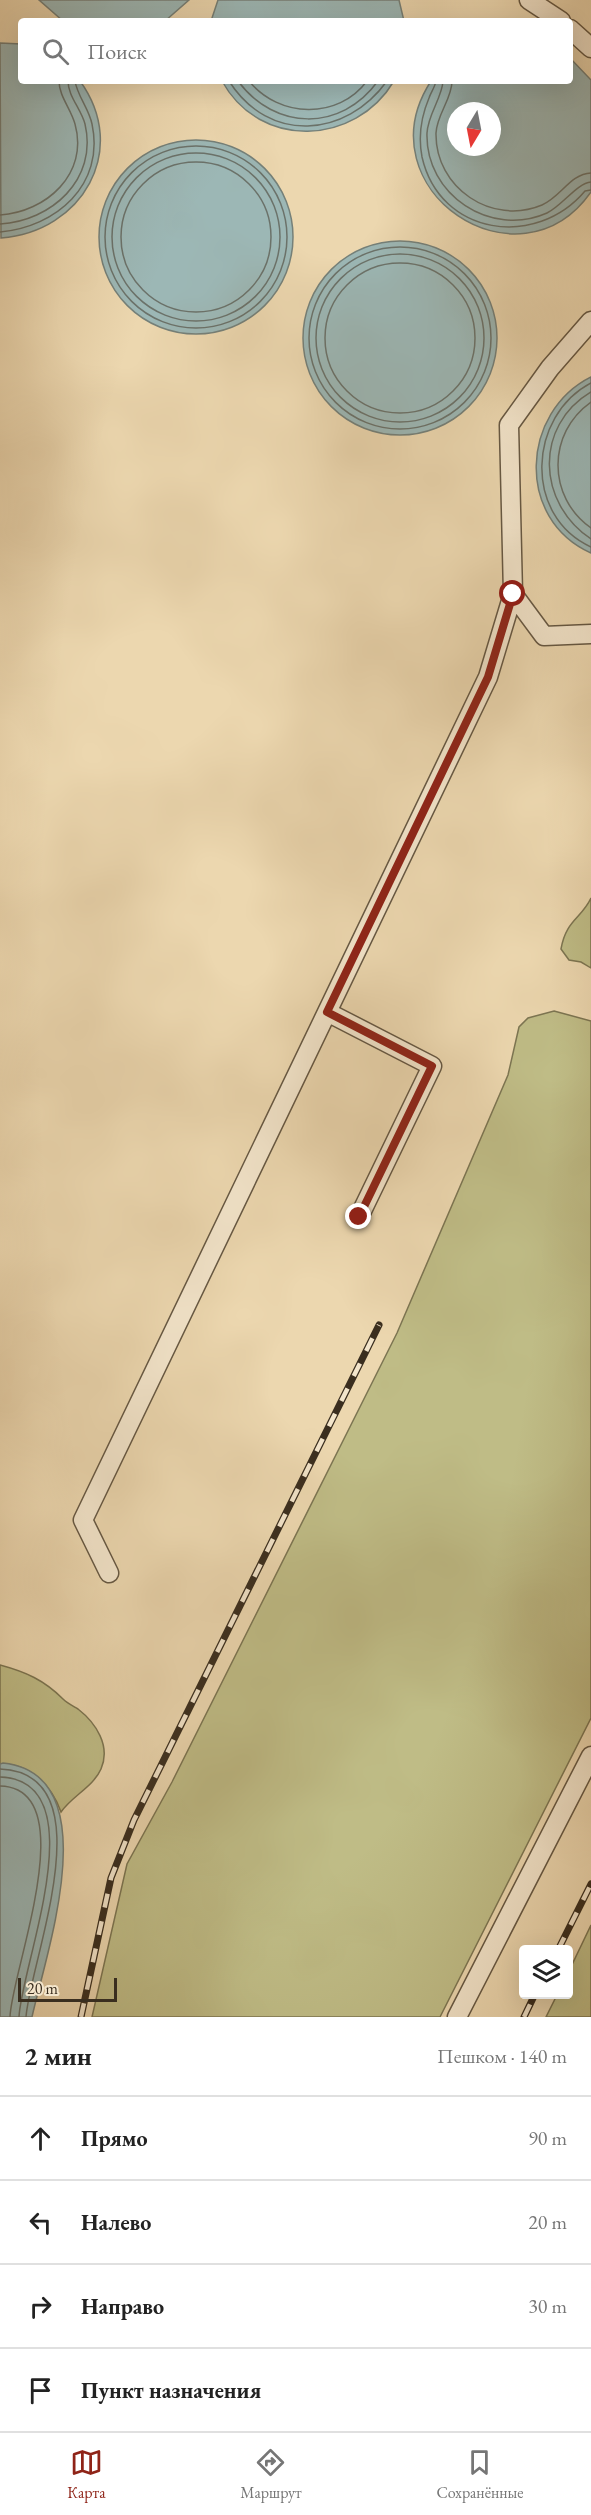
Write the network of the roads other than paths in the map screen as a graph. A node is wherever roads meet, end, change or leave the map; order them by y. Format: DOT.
graph roads {
  1 [pos="529,0"];
  2 [pos="556,18"];
  3 [pos="573,32"];
  4 [pos="591,48"];
  5 [pos="591,321"];
  6 [pos="513,594"];
  7 [pos="591,634"];
  8 [pos="327,1012"];
  9 [pos="359,1217"];
  10 [pos="109,1573"];
  11 [pos="591,1756"];
  12 [pos="457,2017"];
  1 -- 2 [label="lane"];
  3 -- 4 [label="lane"];
  5 -- 6 [label="lane"];
  6 -- 7 [label="lane"];
  6 -- 8 [label="lane"];
  8 -- 9 [label="lane"];
  8 -- 10 [label="lane"];
  11 -- 12 [label="lane"];
}
